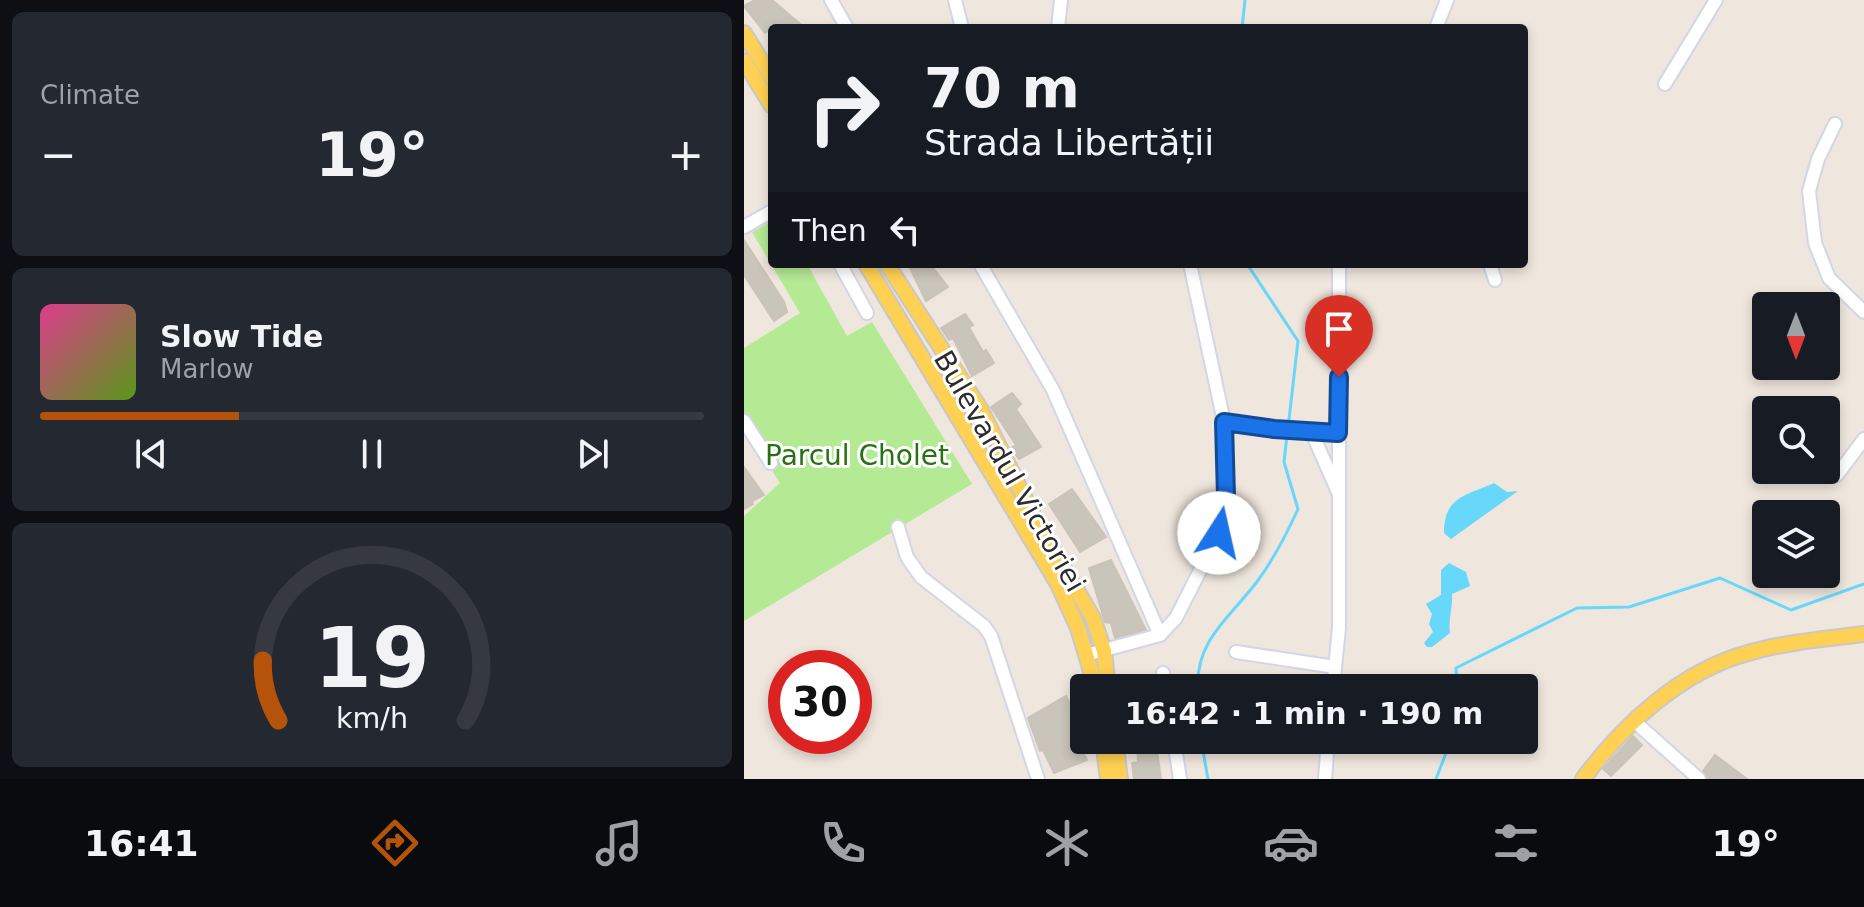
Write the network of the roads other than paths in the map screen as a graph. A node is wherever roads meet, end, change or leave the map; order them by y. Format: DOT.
graph roads {
  1 [pos="831,0"];
  2 [pos="955,0"];
  3 [pos="1061,0"];
  4 [pos="1447,0"];
  5 [pos="1716,0"];
  6 [pos="845,24"];
  7 [pos="961,24"];
  8 [pos="1058,24"];
  9 [pos="1438,24"];
  10 [pos="744,33"];
  11 [pos="744,61"];
  12 [pos="768,72"];
  13 [pos="1665,84"];
  14 [pos="768,100"];
  15 [pos="1835,124"];
  16 [pos="768,213"];
  17 [pos="744,227"];
  18 [pos="842,268"];
  19 [pos="868,268"];
  20 [pos="890,268"];
  21 [pos="982,268"];
  22 [pos="1191,268"];
  23 [pos="1339,268"];
  24 [pos="1491,268"];
  25 [pos="1495,280"];
  26 [pos="1864,312"];
  27 [pos="867,313"];
  28 [pos="744,421"];
  29 [pos="1224,422"];
  30 [pos="1312,433"];
  31 [pos="1338,433"];
  32 [pos="1864,439"];
  33 [pos="771,463"];
  34 [pos="1840,471"];
  35 [pos="1341,500"];
  36 [pos="898,527"];
  37 [pos="1864,634"];
  38 [pos="1160,635"];
  39 [pos="1104,651"];
  40 [pos="1236,652"];
  41 [pos="1086,655"];
  42 [pos="1335,667"];
  43 [pos="1092,674"];
  44 [pos="1106,674"];
  45 [pos="1334,674"];
  46 [pos="1634,721"];
  47 [pos="1105,754"];
  48 [pos="1117,754"];
  49 [pos="1176,754"];
  50 [pos="1327,754"];
  51 [pos="1038,779"];
  52 [pos="1108,779"];
  53 [pos="1120,779"];
  54 [pos="1180,779"];
  55 [pos="1325,779"];
  56 [pos="1583,779"];
  57 [pos="1699,779"];
  1 -- 6 [label="street"];
  2 -- 7 [label="street"];
  3 -- 8 [label="street"];
  4 -- 9 [label="street"];
  5 -- 13 [label="street"];
  10 -- 12 [label="main road"];
  11 -- 14 [label="main road"];
  15 -- 26 [label="street"];
  16 -- 17 [label="street"];
  18 -- 27 [label="street"];
  19 -- 41 [label="main road, Bulevardul Victoriei"];
  20 -- 39 [label="main road, Bulevardul Victoriei"];
  21 -- 38 [label="street"];
  22 -- 29 [label="street"];
  23 -- 31 [label="street"];
  24 -- 25 [label="street"];
  28 -- 33 [label="street"];
  29 -- 30 [label="street"];
  29 -- 38 [label="street"];
  30 -- 31 [label="street"];
  30 -- 35 [label="street"];
  31 -- 35 [label="street"];
  32 -- 34 [label="street"];
  35 -- 42 [label="street"];
  36 -- 51 [label="street"];
  37 -- 46 [label="main road"];
  38 -- 39 [label="street"];
  39 -- 41 [label="street"];
  39 -- 44 [label="main road, Bulevardul Victoriei"];
  40 -- 42 [label="street"];
  41 -- 43 [label="main road, Bulevardul Victoriei"];
  42 -- 45 [label="street"];
  46 -- 56 [label="main road"];
  46 -- 57 [label="street"];
  47 -- 52 [label="main road"];
  48 -- 53 [label="main road"];
  49 -- 54 [label="street"];
  50 -- 55 [label="street"];
}
